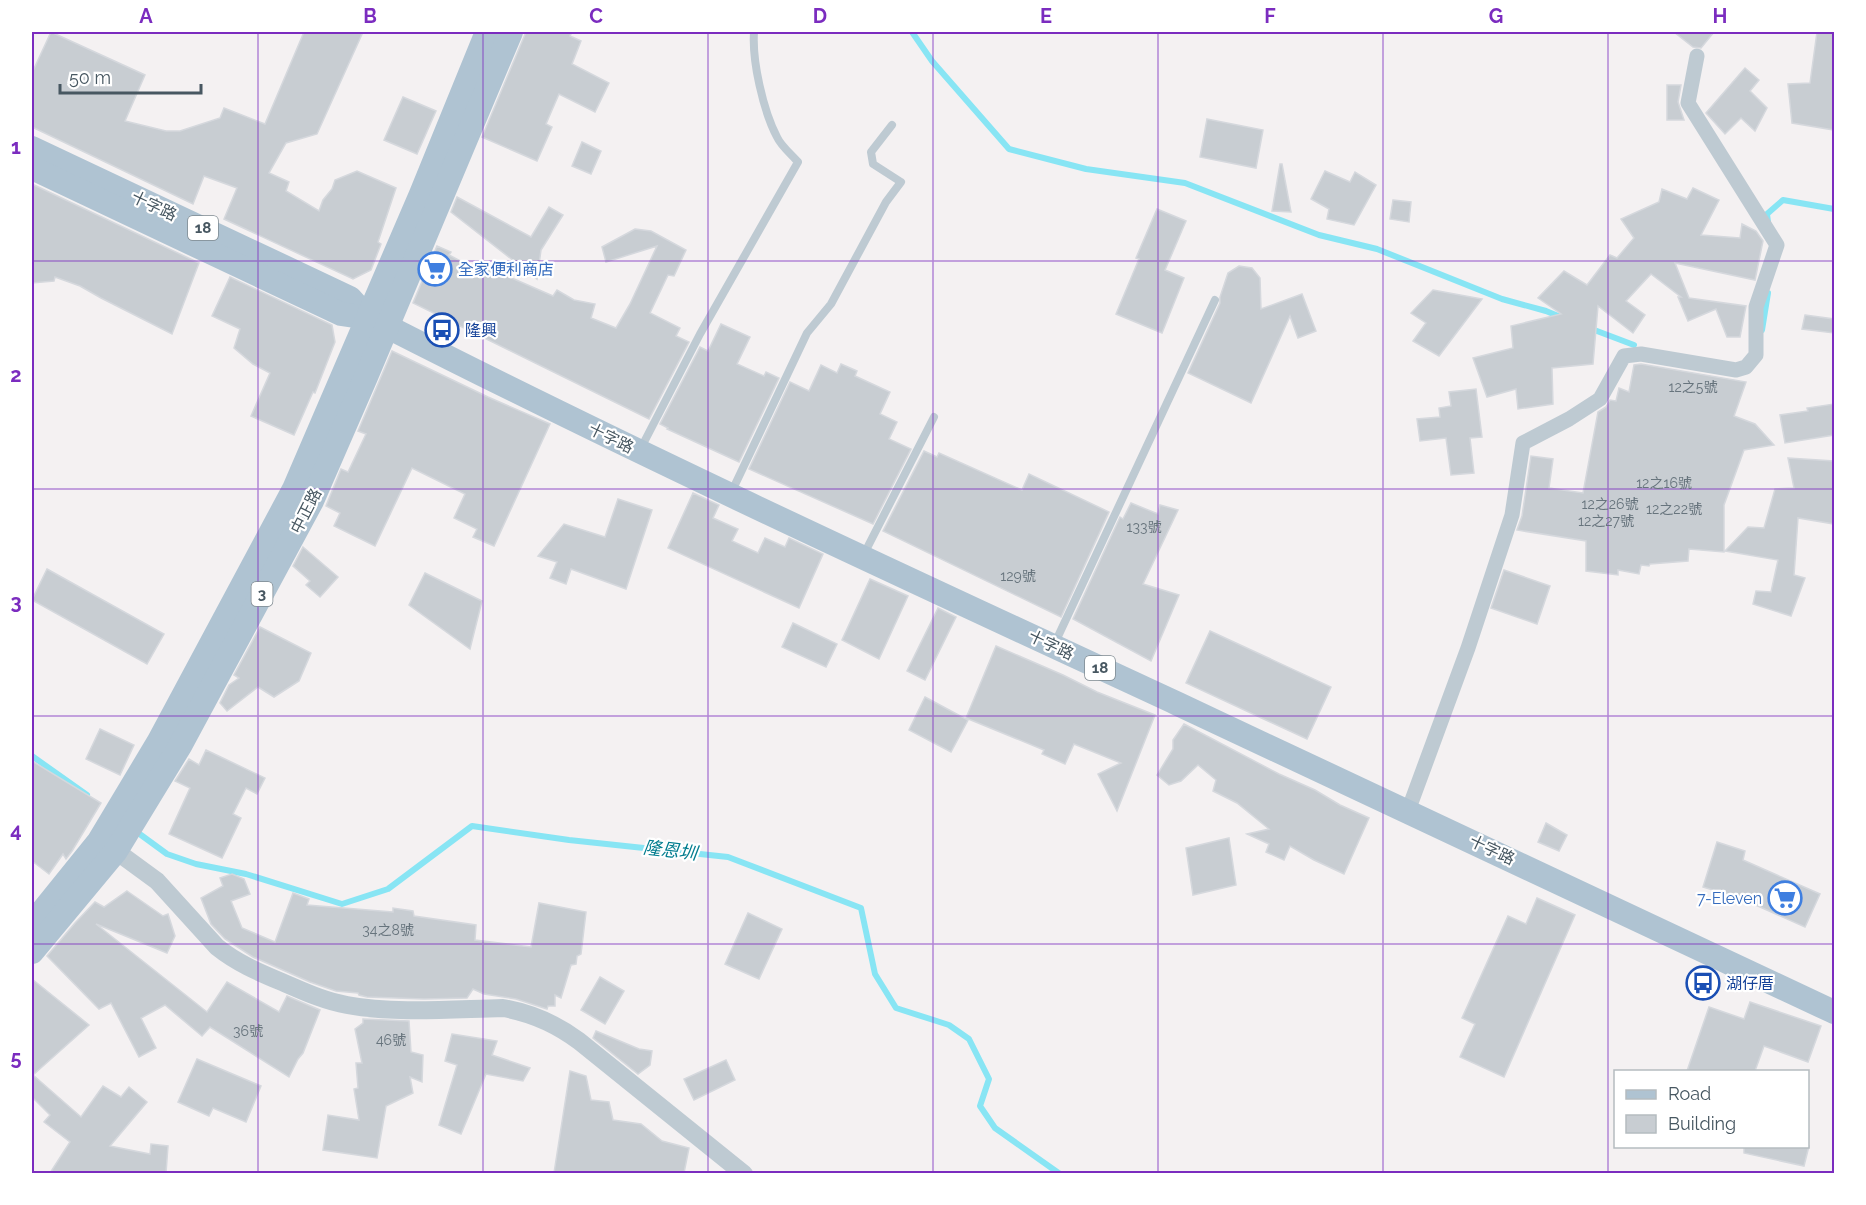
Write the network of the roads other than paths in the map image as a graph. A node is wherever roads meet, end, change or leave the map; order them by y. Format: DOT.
graph roads {
  1 [pos="487,32"];
  2 [pos="511,32"];
  3 [pos="754,32"];
  4 [pos="1697,56"];
  5 [pos="892,125"];
  6 [pos="32,148"];
  7 [pos="32,168"];
  8 [pos="1215,300"];
  9 [pos="377,322"];
  10 [pos="934,417"];
  11 [pos="639,452"];
  12 [pos="730,495"];
  13 [pos="863,557"];
  14 [pos="1053,646"];
  15 [pos="1408,811"];
  16 [pos="107,846"];
  17 [pos="32,924"];
  18 [pos="32,952"];
  19 [pos="1834,1012"];
  20 [pos="744,1173"];
  1 -- 9 [label="main road, 中正路 / 3"];
  2 -- 9 [label="main road, 中正路 / 3"];
  3 -- 11 [label="lane"];
  4 -- 15 [label="street"];
  5 -- 12 [label="lane"];
  6 -- 9 [label="main road, 十字路 / 18"];
  7 -- 9 [label="main road, 十字路 / 18"];
  8 -- 14 [label="lane"];
  9 -- 11 [label="main road, 十字路 / 18"];
  9 -- 16 [label="main road, 中正路 / 3"];
  10 -- 13 [label="lane"];
  11 -- 12 [label="main road, 十字路 / 18"];
  12 -- 13 [label="main road, 十字路 / 18"];
  13 -- 14 [label="main road, 十字路 / 18"];
  14 -- 15 [label="main road, 十字路 / 18"];
  15 -- 19 [label="main road, 十字路 / 18"];
  16 -- 17 [label="main road, 中正路 / 3"];
  16 -- 18 [label="main road, 中正路 / 3"];
  16 -- 20 [label="street"];
}
